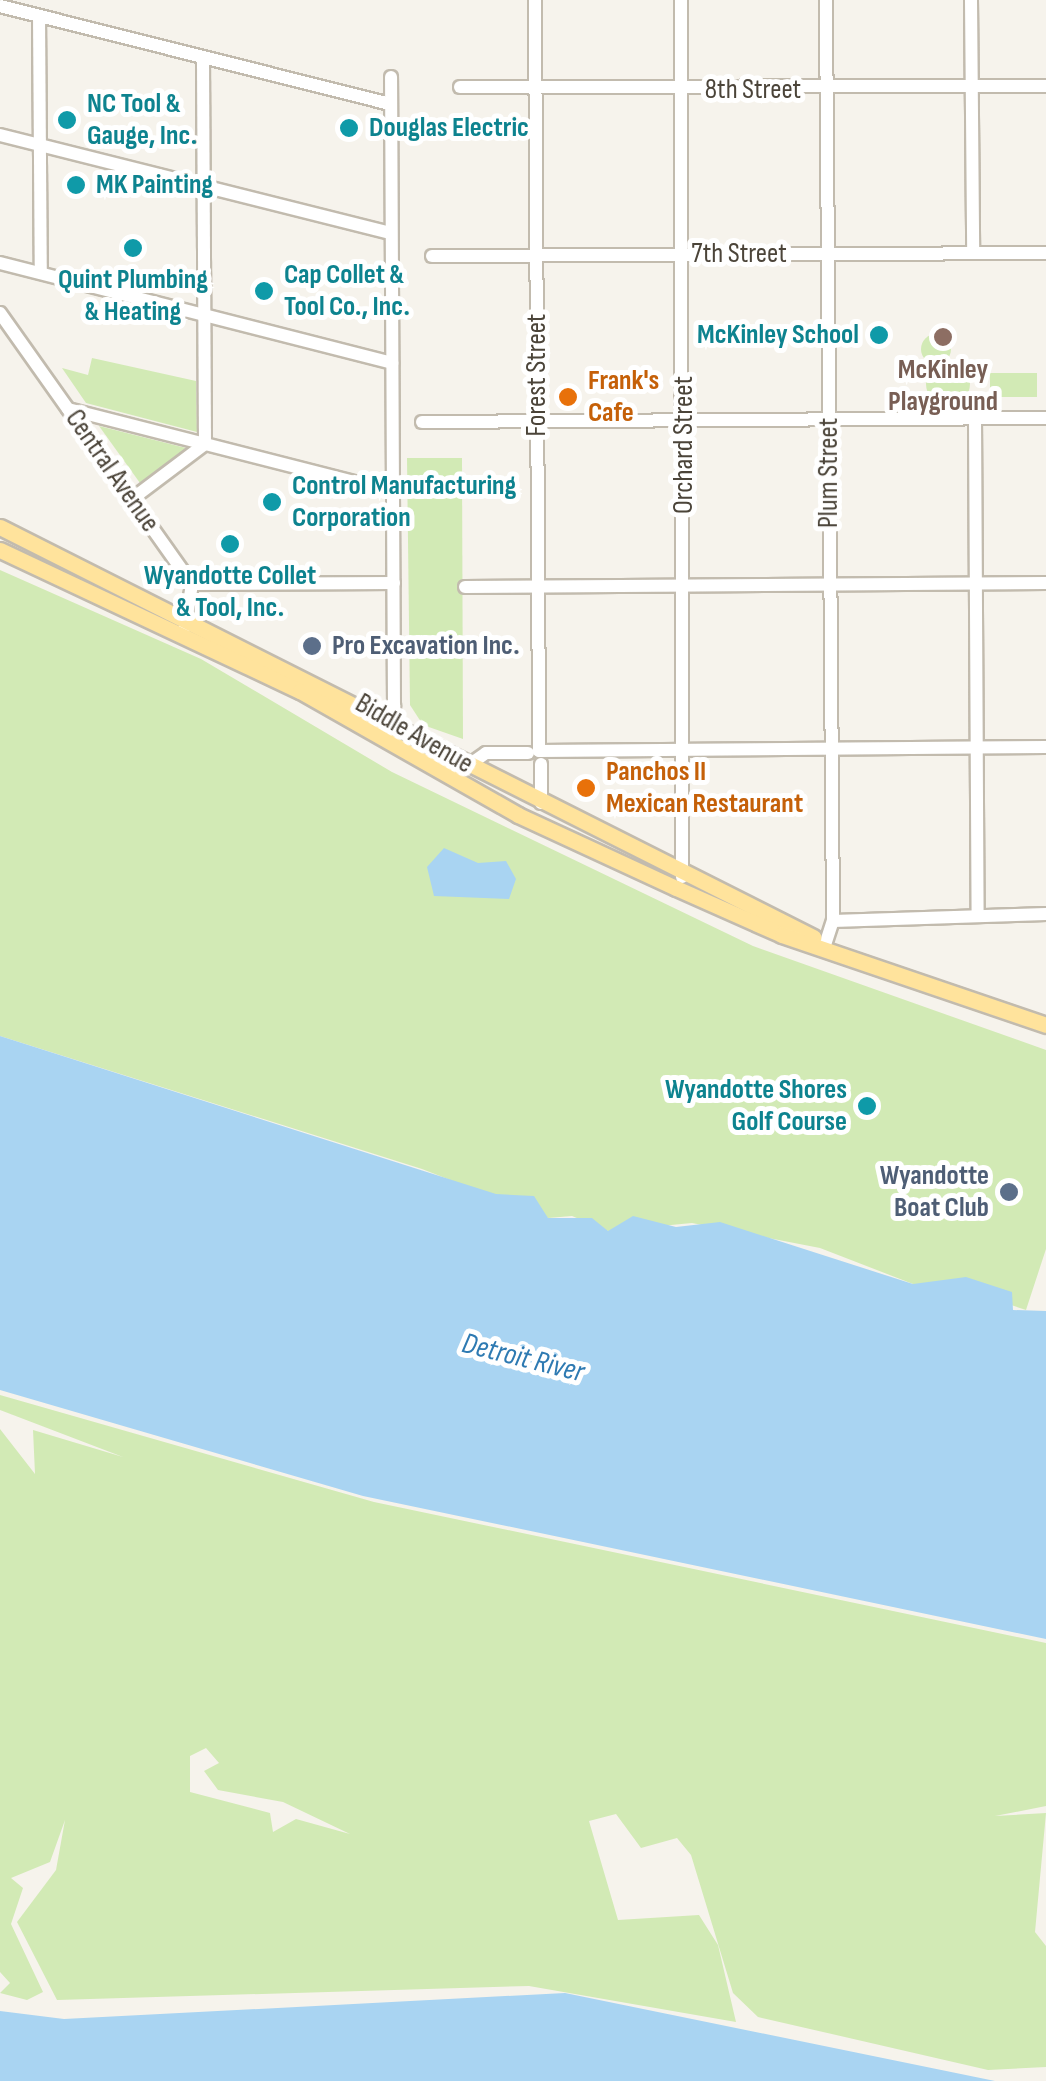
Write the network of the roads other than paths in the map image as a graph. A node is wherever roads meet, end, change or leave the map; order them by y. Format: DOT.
graph roads {
  1 [pos="535,0"];
  2 [pos="681,0"];
  3 [pos="826,0"];
  4 [pos="971,0"];
  5 [pos="0,6"];
  6 [pos="39,16"];
  7 [pos="203,57"];
  8 [pos="391,77"];
  9 [pos="1046,86"];
  10 [pos="460,87"];
  11 [pos="972,87"];
  12 [pos="827,89"];
  13 [pos="536,90"];
  14 [pos="682,90"];
  15 [pos="390,104"];
  16 [pos="0,134"];
  17 [pos="41,145"];
  18 [pos="204,186"];
  19 [pos="391,233"];
  20 [pos="973,253"];
  21 [pos="1046,253"];
  22 [pos="828,254"];
  23 [pos="682,255"];
  24 [pos="432,256"];
  25 [pos="536,256"];
  26 [pos="0,263"];
  27 [pos="41,273"];
  28 [pos="0,313"];
  29 [pos="204,315"];
  30 [pos="392,363"];
  31 [pos="68,409"];
  32 [pos="974,418"];
  33 [pos="1046,418"];
  34 [pos="829,419"];
  35 [pos="685,420"];
  36 [pos="538,421"];
  37 [pos="422,422"];
  38 [pos="206,444"];
  39 [pos="393,492"];
  40 [pos="132,500"];
  41 [pos="5,529"];
  42 [pos="0,550"];
  43 [pos="394,583"];
  44 [pos="976,583"];
  45 [pos="1046,583"];
  46 [pos="192,584"];
  47 [pos="830,584"];
  48 [pos="684,585"];
  49 [pos="465,586"];
  50 [pos="540,587"];
  51 [pos="190,618"];
  52 [pos="181,635"];
  53 [pos="391,721"];
  54 [pos="382,737"];
  55 [pos="1046,747"];
  56 [pos="976,748"];
  57 [pos="831,749"];
  58 [pos="686,750"];
  59 [pos="536,756"];
  60 [pos="468,766"];
  61 [pos="541,803"];
  62 [pos="686,870"];
  63 [pos="676,888"];
  64 [pos="1046,914"];
  65 [pos="978,915"];
  66 [pos="833,921"];
  67 [pos="825,944"];
  68 [pos="1046,1025"];
  1 -- 13 [label="street, Forest Street"];
  2 -- 14 [label="street, Orchard Street"];
  3 -- 12 [label="street, Plum Street"];
  4 -- 11 [label="street"];
  5 -- 6 [label="street"];
  6 -- 7 [label="street"];
  6 -- 17 [label="street"];
  7 -- 15 [label="street"];
  7 -- 18 [label="street"];
  8 -- 15 [label="street"];
  9 -- 11 [label="street, 8th Street"];
  10 -- 13 [label="street, 8th Street"];
  11 -- 12 [label="street, 8th Street"];
  11 -- 20 [label="street"];
  12 -- 14 [label="street, 8th Street"];
  12 -- 22 [label="street, Plum Street"];
  13 -- 14 [label="street, 8th Street"];
  13 -- 25 [label="street, Forest Street"];
  14 -- 23 [label="street, Orchard Street"];
  15 -- 19 [label="street"];
  16 -- 17 [label="street"];
  17 -- 18 [label="street"];
  17 -- 27 [label="street"];
  18 -- 19 [label="street"];
  18 -- 29 [label="street"];
  19 -- 30 [label="street"];
  20 -- 21 [label="street, 7th Street"];
  20 -- 22 [label="street, 7th Street"];
  22 -- 23 [label="street, 7th Street"];
  22 -- 34 [label="street, Plum Street"];
  23 -- 25 [label="street, 7th Street"];
  23 -- 35 [label="street, Orchard Street"];
  24 -- 25 [label="street, 7th Street"];
  25 -- 36 [label="street, Forest Street"];
  26 -- 27 [label="street"];
  27 -- 29 [label="street"];
  28 -- 31 [label="street, Central Avenue"];
  29 -- 30 [label="street"];
  29 -- 38 [label="street"];
  30 -- 39 [label="street"];
  31 -- 38 [label="street"];
  31 -- 40 [label="street, Central Avenue"];
  32 -- 33 [label="street"];
  32 -- 34 [label="street"];
  32 -- 44 [label="street"];
  34 -- 35 [label="street"];
  34 -- 47 [label="street, Plum Street"];
  35 -- 36 [label="street"];
  35 -- 48 [label="street, Orchard Street"];
  36 -- 37 [label="street"];
  36 -- 50 [label="street, Forest Street"];
  38 -- 39 [label="street"];
  38 -- 40 [label="street"];
  39 -- 43 [label="street"];
  40 -- 46 [label="street, Central Avenue"];
  41 -- 42 [label="main road"];
  41 -- 51 [label="main road, Biddle Avenue"];
  42 -- 52 [label="main road, Biddle Avenue"];
  43 -- 46 [label="street"];
  43 -- 53 [label="street"];
  44 -- 45 [label="street"];
  44 -- 47 [label="street"];
  44 -- 56 [label="street"];
  46 -- 51 [label="street"];
  47 -- 48 [label="street"];
  47 -- 57 [label="street, Plum Street"];
  48 -- 50 [label="street"];
  48 -- 58 [label="street, Orchard Street"];
  49 -- 50 [label="street"];
  50 -- 59 [label="street, Forest Street"];
  51 -- 52 [label="street"];
  51 -- 53 [label="main road, Biddle Avenue"];
  52 -- 54 [label="main road, Biddle Avenue"];
  53 -- 54 [label="street"];
  53 -- 60 [label="main road, Biddle Avenue"];
  54 -- 63 [label="main road, Biddle Avenue"];
  55 -- 56 [label="street"];
  56 -- 57 [label="street"];
  56 -- 65 [label="street"];
  57 -- 58 [label="street"];
  57 -- 66 [label="street, Plum Street"];
  58 -- 59 [label="street"];
  58 -- 62 [label="street, Orchard Street"];
  59 -- 60 [label="street"];
  59 -- 61 [label="street, Forest Street"];
  60 -- 61 [label="main road, Biddle Avenue"];
  61 -- 62 [label="main road, Biddle Avenue"];
  62 -- 63 [label="street, Orchard Street"];
  62 -- 67 [label="main road, Biddle Avenue"];
  63 -- 67 [label="main road, Biddle Avenue"];
  64 -- 65 [label="street"];
  65 -- 66 [label="street"];
  66 -- 67 [label="street, Plum Street"];
  67 -- 68 [label="main road, Biddle Avenue"];
}
